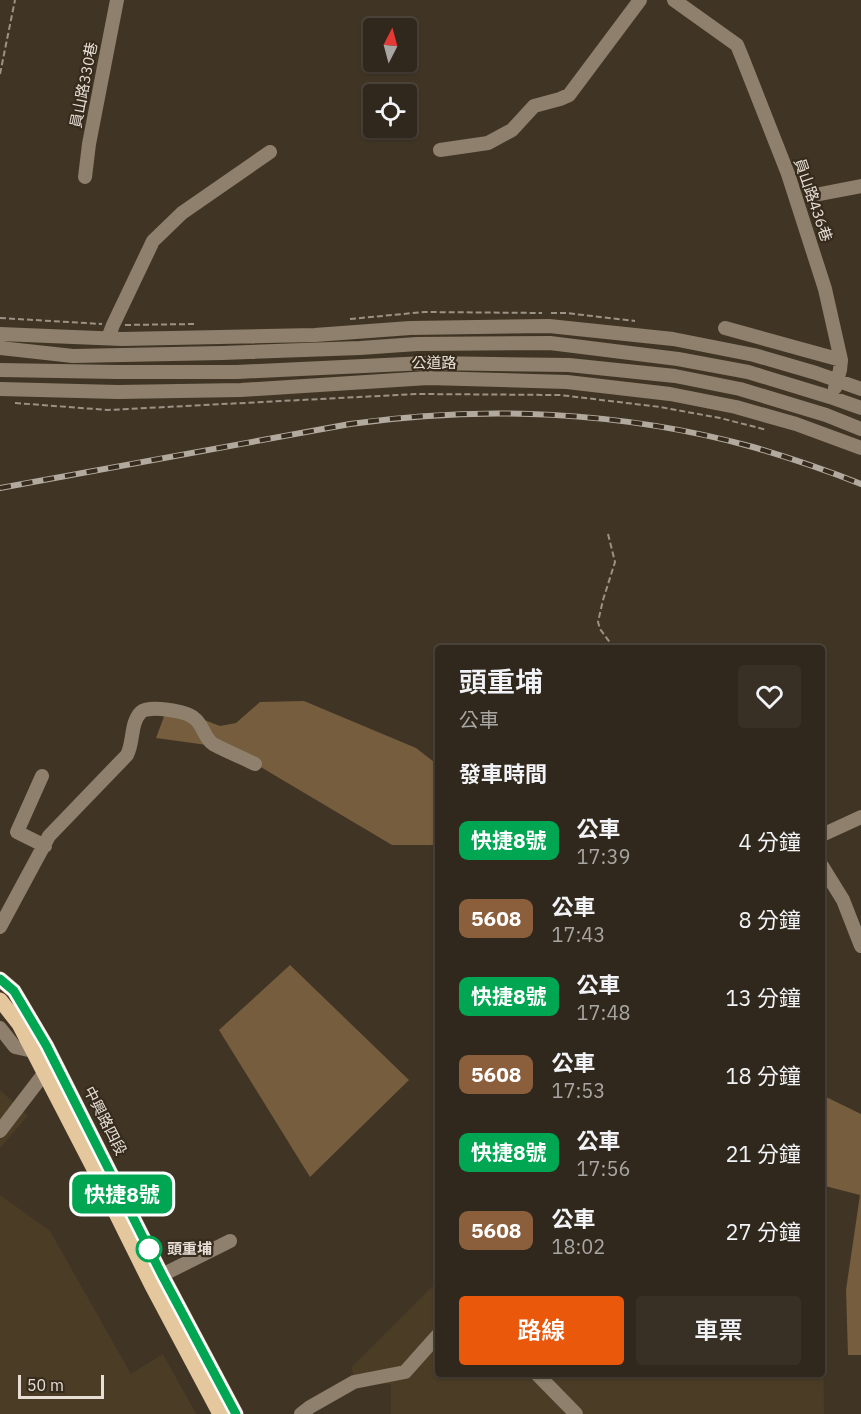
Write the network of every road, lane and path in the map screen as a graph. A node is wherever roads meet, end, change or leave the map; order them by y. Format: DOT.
graph roads {
  1 [pos="15,0"];
  2 [pos="117,0"];
  3 [pos="640,0"];
  4 [pos="674,0"];
  5 [pos="0,74"];
  6 [pos="440,150"];
  7 [pos="270,152"];
  8 [pos="85,177"];
  9 [pos="861,186"];
  10 [pos="820,194"];
  11 [pos="725,328"];
  12 [pos="0,334"];
  13 [pos="108,339"];
  14 [pos="0,348"];
  15 [pos="841,360"];
  16 [pos="0,370"];
  17 [pos="837,381"];
  18 [pos="0,389"];
  19 [pos="861,389"];
  20 [pos="830,397"];
  21 [pos="12,403"];
  22 [pos="861,408"];
  23 [pos="826,415"];
  24 [pos="861,429"];
  25 [pos="772,431"];
  26 [pos="819,438"];
  27 [pos="861,447"];
  28 [pos="608,534"];
  29 [pos="612,645"];
  30 [pos="255,764"];
  31 [pos="42,776"];
  32 [pos="861,817"];
  33 [pos="825,834"];
  34 [pos="45,846"];
  35 [pos="825,871"];
  36 [pos="0,927"];
  37 [pos="861,946"];
  38 [pos="0,979"];
  39 [pos="0,1000"];
  40 [pos="0,1028"];
  41 [pos="40,1048"];
  42 [pos="53,1060"];
  43 [pos="45,1074"];
  44 [pos="0,1131"];
  45 [pos="230,1241"];
  46 [pos="156,1279"];
  47 [pos="435,1338"];
  48 [pos="540,1377"];
  49 [pos="220,1414"];
  50 [pos="236,1414"];
  51 [pos="301,1414"];
  52 [pos="576,1414"];
  1 -- 5 [label="path"];
  2 -- 8 [label="street, 員山路330巷"];
  3 -- 6 [label="street"];
  4 -- 15 [label="street, 員山路436巷"];
  7 -- 13 [label="street"];
  9 -- 10 [label="street"];
  11 -- 15 [label="street"];
  12 -- 13 [label="street"];
  13 -- 17 [label="street"];
  14 -- 20 [label="street, 公道路"];
  15 -- 17 [label="street, 員山路436巷"];
  16 -- 23 [label="street, 公道路"];
  17 -- 19 [label="street"];
  17 -- 20 [label="street, 員山路436巷"];
  18 -- 26 [label="street, 公道路"];
  20 -- 22 [label="street, 公道路"];
  20 -- 23 [label="street, 員山路436巷"];
  21 -- 25 [label="path"];
  23 -- 24 [label="street, 公道路"];
  23 -- 26 [label="street, 員山路436巷"];
  26 -- 27 [label="street, 公道路"];
  28 -- 29 [label="path"];
  30 -- 34 [label="street"];
  31 -- 34 [label="street"];
  32 -- 33 [label="street"];
  34 -- 36 [label="street"];
  35 -- 37 [label="street"];
  38 -- 41 [label="main road, 中興路四段"];
  39 -- 41 [label="main road, 中興路四段"];
  40 -- 41 [label="street"];
  41 -- 42 [label="main road, 中興路四段"];
  41 -- 43 [label="main road, 中興路四段"];
  42 -- 43 [label="street"];
  42 -- 46 [label="main road, 中興路四段"];
  43 -- 44 [label="street"];
  43 -- 46 [label="main road, 中興路四段"];
  45 -- 46 [label="street"];
  46 -- 49 [label="main road, 中興路四段"];
  46 -- 50 [label="main road, 中興路四段"];
  47 -- 51 [label="street"];
  48 -- 52 [label="street"];
}
